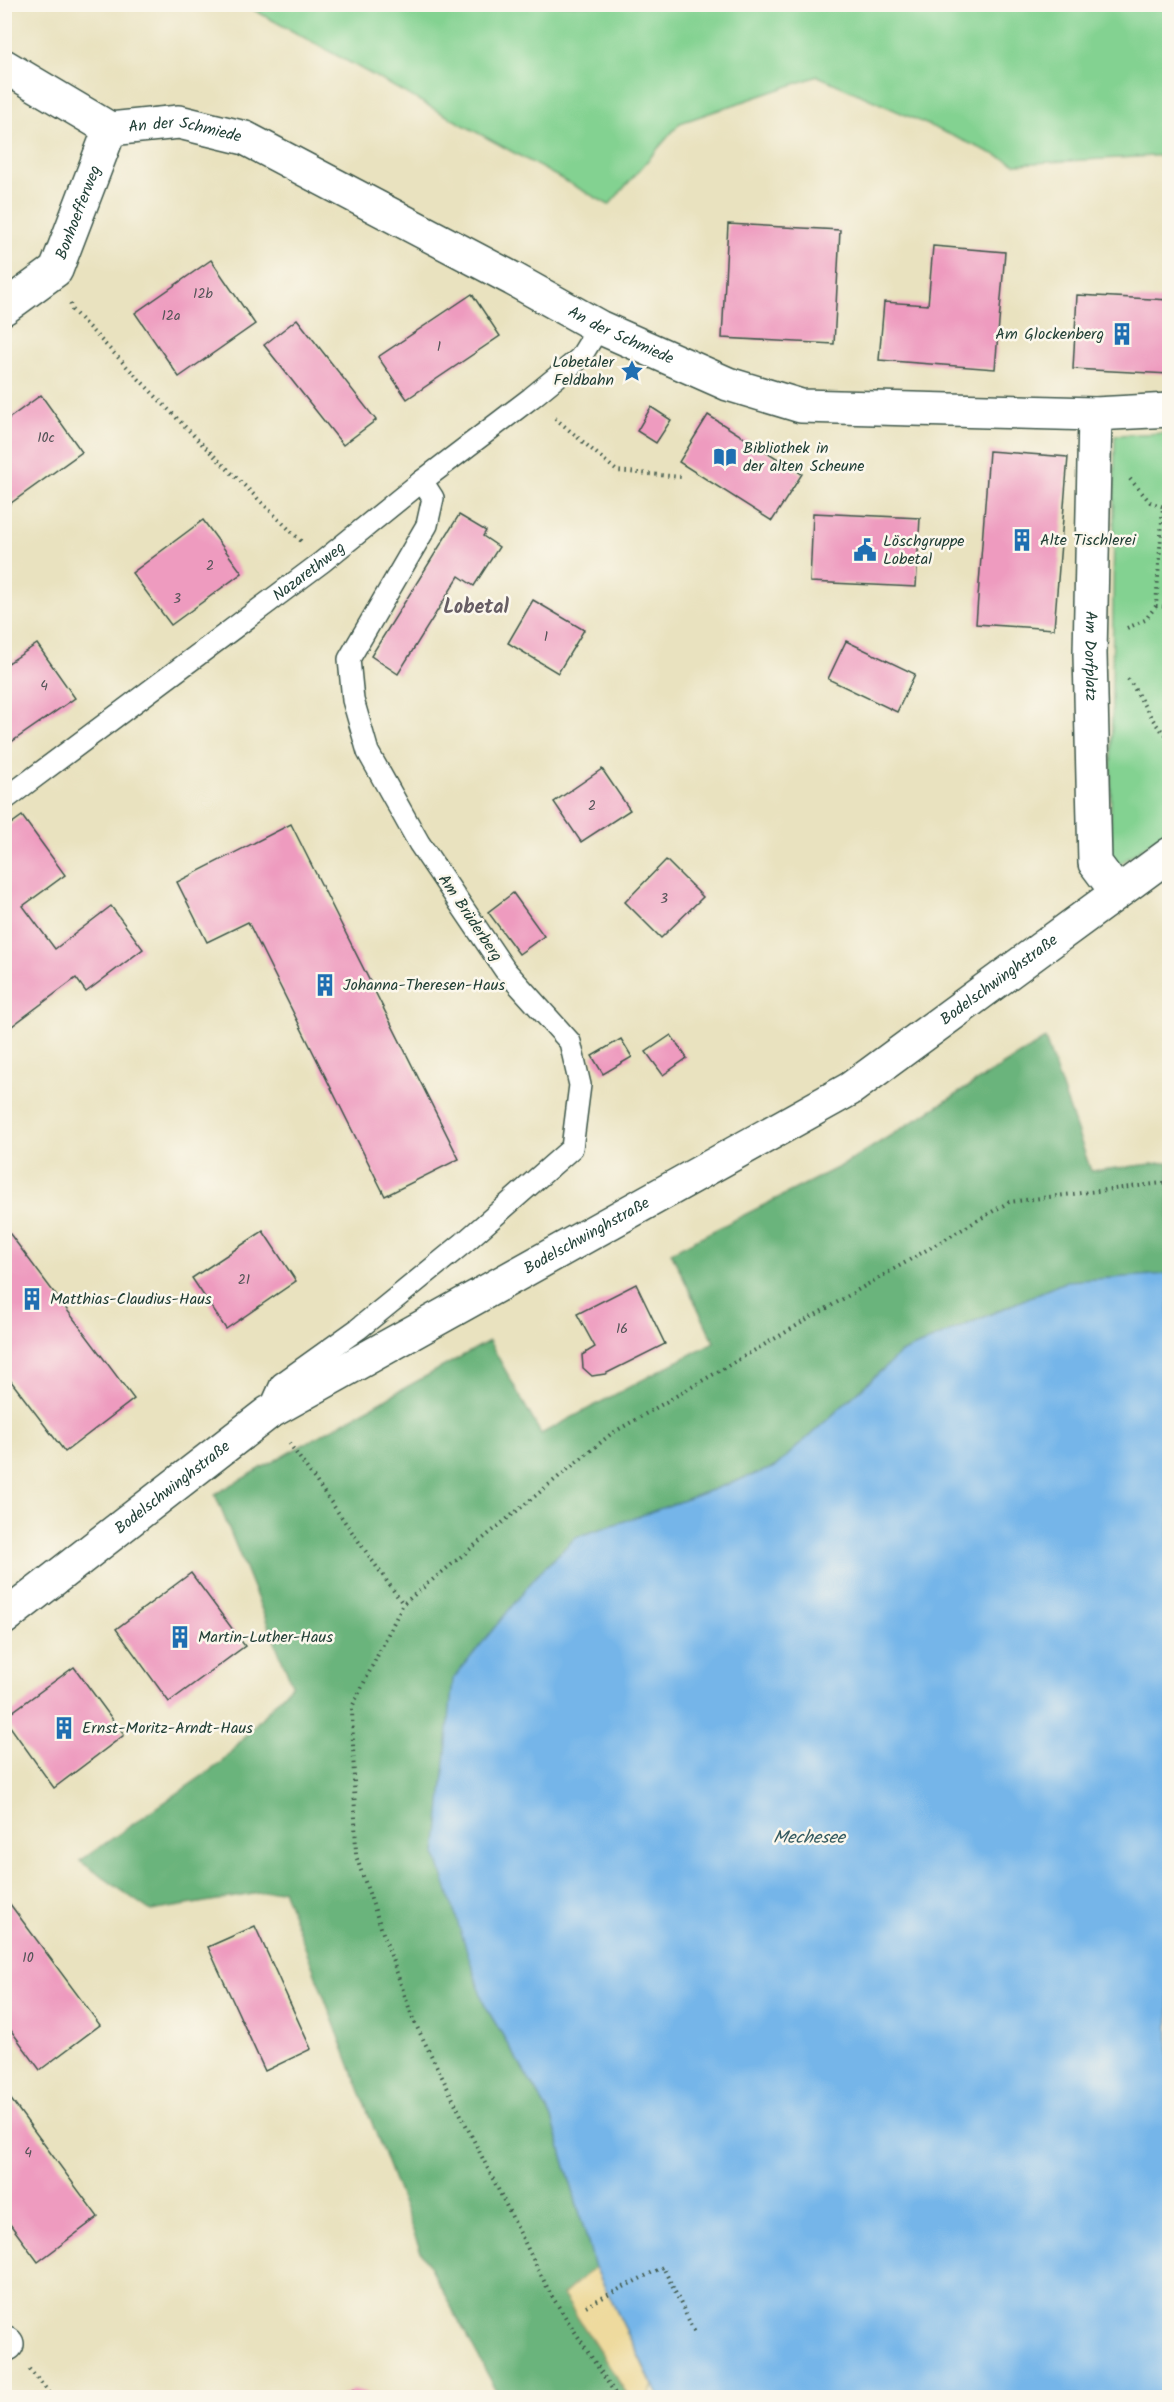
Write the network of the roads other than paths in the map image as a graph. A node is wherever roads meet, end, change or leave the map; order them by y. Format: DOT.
graph roads {
  1 [pos="4,66"];
  2 [pos="110,129"];
  3 [pos="4,308"];
  4 [pos="599,327"];
  5 [pos="1170,410"];
  6 [pos="1095,414"];
  7 [pos="422,481"];
  8 [pos="4,800"];
  9 [pos="1170,854"];
  10 [pos="1116,891"];
  11 [pos="268,1413"];
  12 [pos="4,1618"];
  1 -- 2 [label="street"];
  2 -- 3 [label="street, Bonhoefferweg"];
  2 -- 4 [label="street, An der Schmiede"];
  4 -- 6 [label="street, An der Schmiede"];
  4 -- 7 [label="lane, Nazarethweg"];
  5 -- 6 [label="street, An der Schmiede"];
  6 -- 10 [label="street, Am Dorfplatz"];
  7 -- 8 [label="lane, Nazarethweg"];
  7 -- 11 [label="lane, Am Brüderberg"];
  9 -- 10 [label="street, Bodelschwinghstraße"];
  10 -- 11 [label="street, Bodelschwinghstraße"];
  11 -- 12 [label="street, Bodelschwinghstraße"];
}
